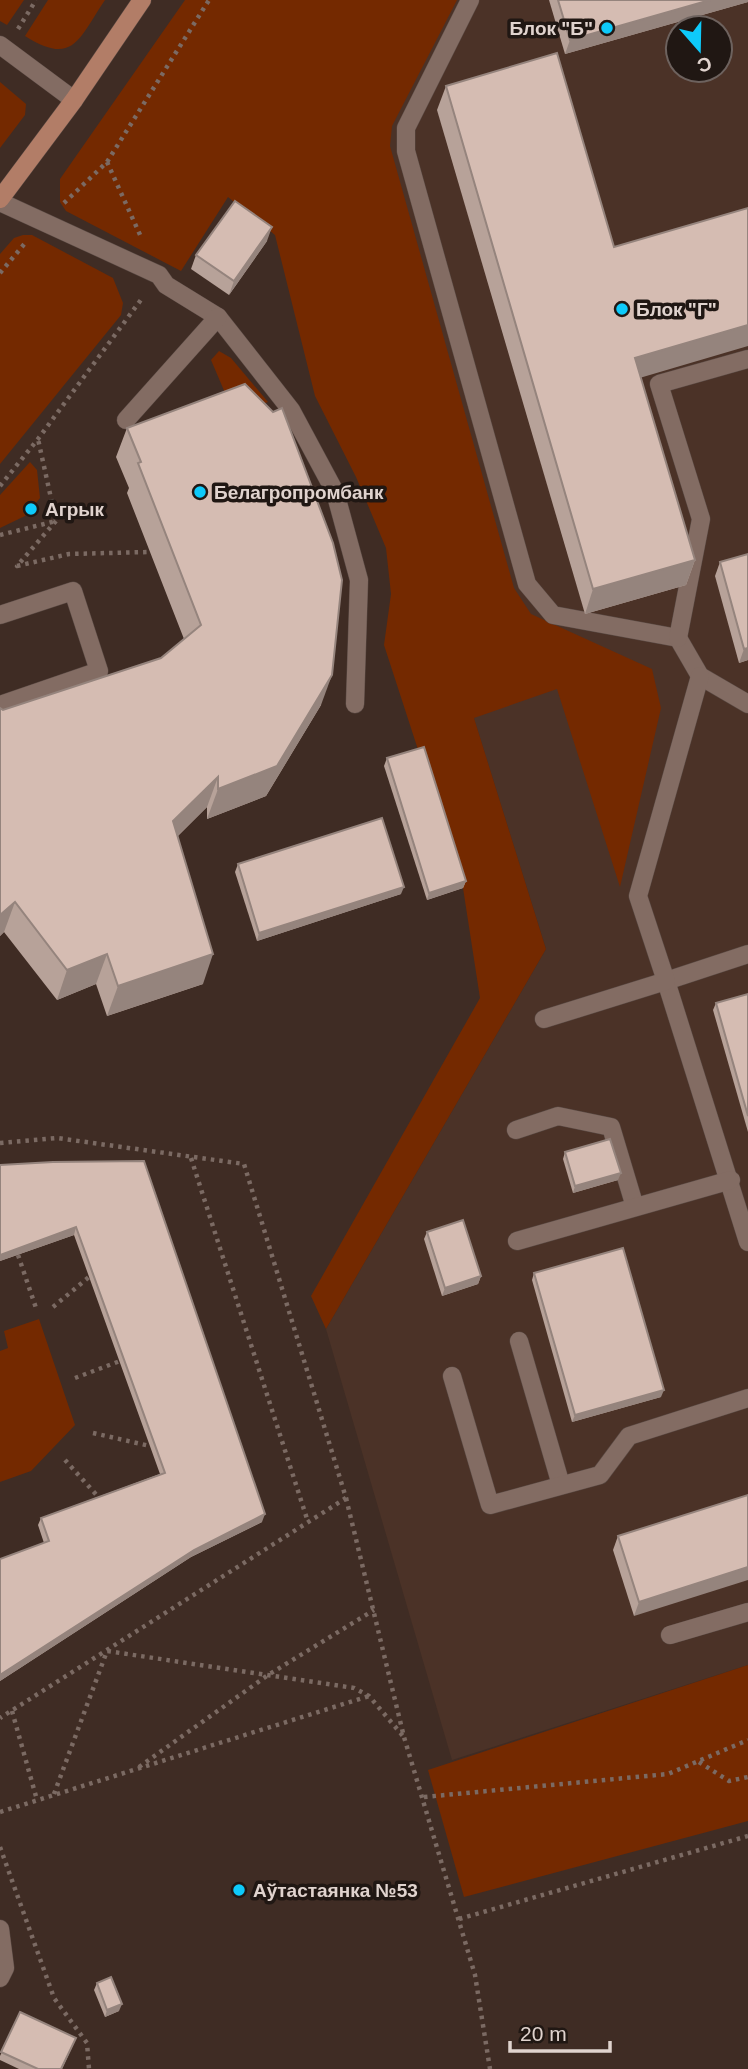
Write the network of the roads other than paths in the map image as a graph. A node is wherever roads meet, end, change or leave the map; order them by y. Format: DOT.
graph roads {
  1 [pos="142,0"];
  2 [pos="470,0"];
  3 [pos="0,45"];
  4 [pos="74,100"];
  5 [pos="0,200"];
  6 [pos="218,317"];
  7 [pos="748,359"];
  8 [pos="126,421"];
  9 [pos="0,615"];
  10 [pos="678,638"];
  11 [pos="700,676"];
  12 [pos="355,704"];
  13 [pos="748,704"];
  14 [pos="0,705"];
  15 [pos="748,954"];
  16 [pos="666,981"];
  17 [pos="544,1019"];
  18 [pos="516,1130"];
  19 [pos="731,1180"];
  20 [pos="635,1207"];
  21 [pos="517,1241"];
  22 [pos="748,1242"];
  23 [pos="519,1341"];
  24 [pos="452,1376"];
  25 [pos="748,1398"];
  26 [pos="561,1485"];
  27 [pos="748,1612"];
  28 [pos="670,1635"];
  29 [pos="0,1929"];
  30 [pos="0,1978"];
  1 -- 4 [label="main road"];
  2 -- 10 [label="lane"];
  3 -- 4 [label="lane"];
  4 -- 5 [label="main road"];
  5 -- 6 [label="lane"];
  6 -- 8 [label="lane"];
  6 -- 12 [label="lane"];
  7 -- 10 [label="lane"];
  9 -- 14 [label="lane"];
  10 -- 11 [label="lane"];
  11 -- 13 [label="lane"];
  11 -- 16 [label="lane"];
  15 -- 16 [label="lane"];
  16 -- 17 [label="lane"];
  16 -- 19 [label="lane"];
  18 -- 20 [label="lane"];
  19 -- 20 [label="lane"];
  19 -- 22 [label="lane"];
  20 -- 21 [label="lane"];
  23 -- 26 [label="lane"];
  24 -- 26 [label="lane"];
  25 -- 26 [label="lane"];
  27 -- 28 [label="lane"];
  29 -- 30 [label="lane"];
}
